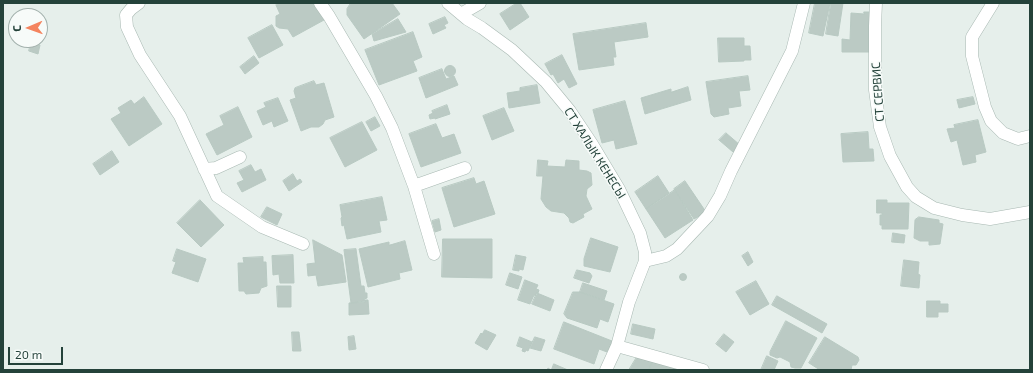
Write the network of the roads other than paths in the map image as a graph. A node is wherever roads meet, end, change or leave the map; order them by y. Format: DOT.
graph roads {
  1 [pos="139,3"];
  2 [pos="320,3"];
  3 [pos="448,3"];
  4 [pos="480,3"];
  5 [pos="804,3"];
  6 [pos="876,3"];
  7 [pos="993,3"];
  8 [pos="461,14"];
  9 [pos="1030,136"];
  10 [pos="240,157"];
  11 [pos="464,168"];
  12 [pos="204,169"];
  13 [pos="414,186"];
  14 [pos="1030,212"];
  15 [pos="303,244"];
  16 [pos="434,254"];
  17 [pos="645,261"];
  18 [pos="617,346"];
  19 [pos="606,370"];
  20 [pos="703,370"];
  1 -- 12 [label="street"];
  2 -- 13 [label="street"];
  3 -- 8 [label="street, СТ ХАЛЫК КЕНЕСЫ"];
  4 -- 8 [label="street"];
  5 -- 17 [label="street"];
  6 -- 14 [label="street, СТ СЕРВИС"];
  7 -- 9 [label="street"];
  8 -- 17 [label="street, СТ ХАЛЫК КЕНЕСЫ"];
  10 -- 12 [label="street"];
  11 -- 13 [label="street"];
  12 -- 15 [label="street"];
  13 -- 16 [label="street"];
  17 -- 18 [label="street, СТ ХАЛЫК КЕНЕСЫ"];
  18 -- 19 [label="street, СТ ХАЛЫК КЕНЕСЫ"];
  18 -- 20 [label="street"];
}
